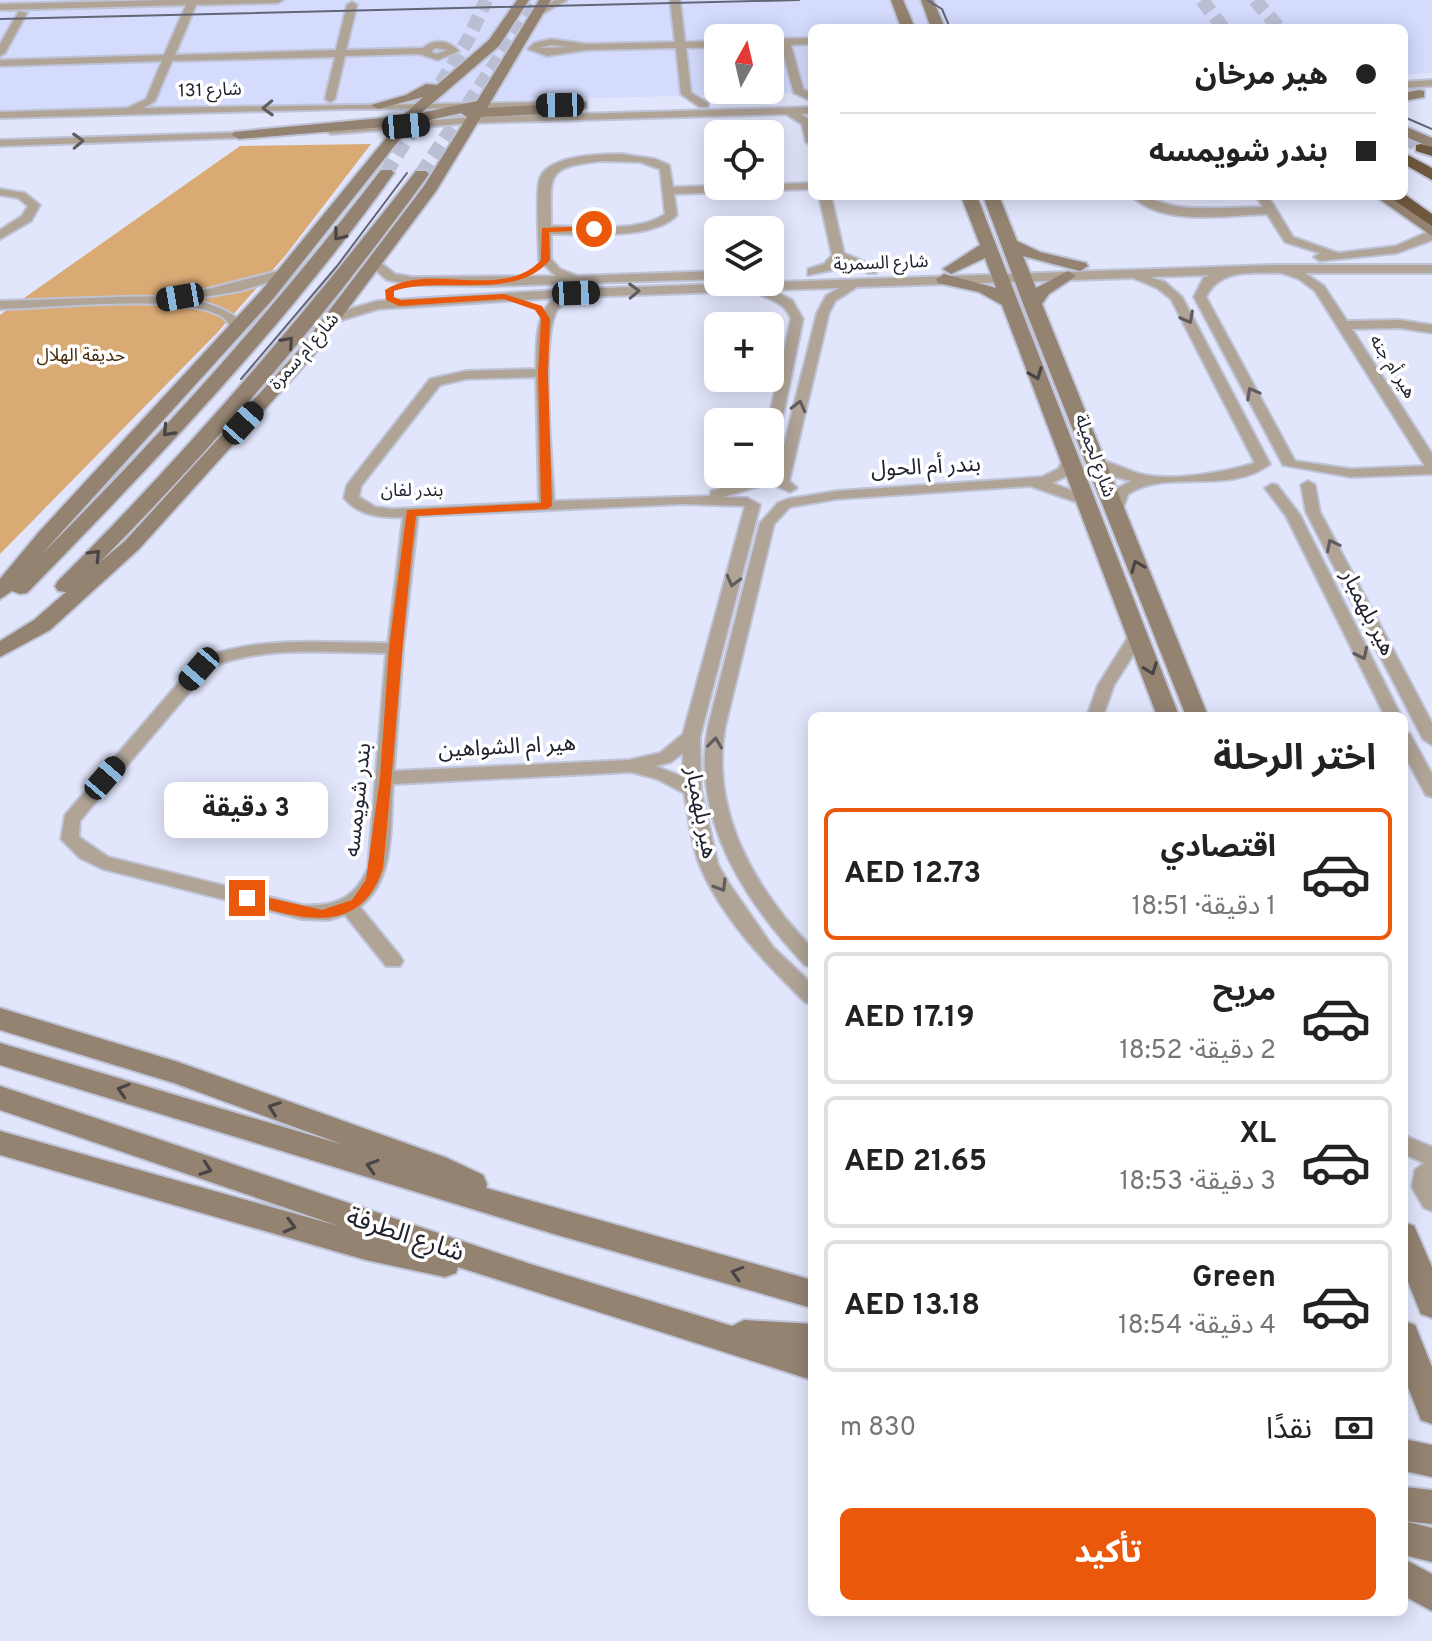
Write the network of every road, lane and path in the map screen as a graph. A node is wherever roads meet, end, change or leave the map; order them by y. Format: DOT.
graph roads {
  1 [pos="278,0"];
  2 [pos="523,0"];
  3 [pos="562,0"];
  4 [pos="675,0"];
  5 [pos="915,0"];
  6 [pos="927,0"];
  7 [pos="192,1"];
  8 [pos="895,1"];
  9 [pos="352,5"];
  10 [pos="542,6"];
  11 [pos="0,7"];
  12 [pos="22,13"];
  13 [pos="906,24"];
  14 [pos="924,24"];
  15 [pos="936,24"];
  16 [pos="808,41"];
  17 [pos="785,42"];
  18 [pos="704,44"];
  19 [pos="679,45"];
  20 [pos="587,47"];
  21 [pos="489,48"];
  22 [pos="423,51"];
  23 [pos="0,53"];
  24 [pos="339,54"];
  25 [pos="167,58"];
  26 [pos="472,61"];
  27 [pos="0,63"];
  28 [pos="1432,83"];
  29 [pos="1408,85"];
  30 [pos="493,86"];
  31 [pos="798,91"];
  32 [pos="686,94"];
  33 [pos="808,98"];
  34 [pos="330,99"];
  35 [pos="150,101"];
  36 [pos="808,102"];
  37 [pos="384,105"];
  38 [pos="538,105"];
  39 [pos="581,105"];
  40 [pos="670,105"];
  41 [pos="704,105"];
  42 [pos="311,106"];
  43 [pos="346,106"];
  44 [pos="784,107"];
  45 [pos="175,110"];
  46 [pos="465,111"];
  47 [pos="124,112"];
  48 [pos="0,115"];
  49 [pos="808,115"];
  50 [pos="422,117"];
  51 [pos="323,132"];
  52 [pos="239,135"];
  53 [pos="1408,135"];
  54 [pos="6,143"];
  55 [pos="383,148"];
  56 [pos="1430,149"];
  57 [pos="1408,160"];
  58 [pos="386,173"];
  59 [pos="1432,175"];
  60 [pos="426,181"];
  61 [pos="1408,185"];
  62 [pos="808,186"];
  63 [pos="669,191"];
  64 [pos="0,192"];
  65 [pos="1423,194"];
  66 [pos="1408,196"];
  67 [pos="826,200"];
  68 [pos="971,200"];
  69 [pos="993,200"];
  70 [pos="1144,200"];
  71 [pos="1264,200"];
  72 [pos="1388,200"];
  73 [pos="1402,200"];
  74 [pos="1270,210"];
  75 [pos="1432,211"];
  76 [pos="1432,221"];
  77 [pos="545,230"];
  78 [pos="1432,232"];
  79 [pos="0,235"];
  80 [pos="1289,239"];
  81 [pos="1011,244"];
  82 [pos="988,246"];
  83 [pos="1432,251"];
  84 [pos="838,255"];
  85 [pos="545,260"];
  86 [pos="1339,262"];
  87 [pos="1273,264"];
  88 [pos="376,265"];
  89 [pos="1432,266"];
  90 [pos="872,270"];
  91 [pos="1074,271"];
  92 [pos="1232,271"];
  93 [pos="812,272"];
  94 [pos="1022,272"];
  95 [pos="784,273"];
  96 [pos="999,273"];
  97 [pos="282,274"];
  98 [pos="947,274"];
  99 [pos="1128,274"];
  100 [pos="704,276"];
  101 [pos="413,281"];
  102 [pos="489,282"];
  103 [pos="856,283"];
  104 [pos="784,286"];
  105 [pos="578,287"];
  106 [pos="704,287"];
  107 [pos="1320,289"];
  108 [pos="772,296"];
  109 [pos="504,297"];
  110 [pos="160,301"];
  111 [pos="1008,301"];
  112 [pos="399,303"];
  113 [pos="0,305"];
  114 [pos="1032,306"];
  115 [pos="335,318"];
  116 [pos="545,319"];
  117 [pos="238,325"];
  118 [pos="1344,325"];
  119 [pos="1432,329"];
  120 [pos="543,373"];
  121 [pos="778,408"];
  122 [pos="1069,462"];
  123 [pos="1097,463"];
  124 [pos="1292,464"];
  125 [pos="1261,465"];
  126 [pos="1432,468"];
  127 [pos="1351,473"];
  128 [pos="1215,478"];
  129 [pos="1150,480"];
  130 [pos="1309,483"];
  131 [pos="785,484"];
  132 [pos="1018,485"];
  133 [pos="1268,486"];
  134 [pos="712,488"];
  135 [pos="737,488"];
  136 [pos="746,488"];
  137 [pos="873,493"];
  138 [pos="837,495"];
  139 [pos="683,500"];
  140 [pos="1084,500"];
  141 [pos="653,502"];
  142 [pos="750,504"];
  143 [pos="785,504"];
  144 [pos="547,506"];
  145 [pos="1115,511"];
  146 [pos="411,513"];
  147 [pos="755,566"];
  148 [pos="0,592"];
  149 [pos="0,608"];
  150 [pos="1138,635"];
  151 [pos="395,648"];
  152 [pos="0,650"];
  153 [pos="1409,695"];
  154 [pos="1432,711"];
  155 [pos="1096,712"];
  156 [pos="1167,712"];
  157 [pos="1195,712"];
  158 [pos="1391,712"];
  159 [pos="691,737"];
  160 [pos="1432,739"];
  161 [pos="1408,746"];
  162 [pos="629,766"];
  163 [pos="386,778"];
  164 [pos="692,790"];
  165 [pos="1432,791"];
  166 [pos="349,907"];
  167 [pos="808,956"];
  168 [pos="393,961"];
  169 [pos="808,992"];
  170 [pos="0,1019"];
  171 [pos="0,1054"];
  172 [pos="0,1098"];
  173 [pos="0,1143"];
  174 [pos="1408,1146"];
  175 [pos="1432,1157"];
  176 [pos="1432,1170"];
  177 [pos="1432,1201"];
  178 [pos="554,1221"];
  179 [pos="1408,1244"];
  180 [pos="530,1278"];
  181 [pos="808,1293"];
  182 [pos="1431,1296"];
  183 [pos="713,1333"];
  184 [pos="808,1338"];
  185 [pos="1408,1346"];
  186 [pos="808,1364"];
  187 [pos="1432,1409"];
  188 [pos="1408,1456"];
  189 [pos="1432,1461"];
  190 [pos="1408,1504"];
  191 [pos="1432,1507"];
  192 [pos="1408,1539"];
  193 [pos="1432,1545"];
  194 [pos="1408,1579"];
  195 [pos="1432,1594"];
  1 -- 7 [label="street"];
  2 -- 21 [label="street"];
  3 -- 10 [label="street"];
  4 -- 19 [label="street"];
  5 -- 14 [label="street"];
  6 -- 15 [label="street"];
  7 -- 11 [label="street"];
  7 -- 25 [label="street"];
  8 -- 13 [label="street"];
  9 -- 24 [label="street"];
  10 -- 30 [label="street, شارع ام سمرة"];
  12 -- 23 [label="street"];
  16 -- 17 [label="street"];
  17 -- 31 [label="street"];
  18 -- 19 [label="street"];
  19 -- 20 [label="street"];
  19 -- 32 [label="street"];
  21 -- 26 [label="street"];
  21 -- 46 [label="street"];
  22 -- 24 [label="street"];
  24 -- 25 [label="street"];
  24 -- 34 [label="street"];
  25 -- 27 [label="street"];
  25 -- 35 [label="street"];
  26 -- 37 [label="street"];
  26 -- 50 [label="street"];
  28 -- 29 [label="street"];
  30 -- 38 [label="street"];
  30 -- 46 [label="street, شارع ام سمرة"];
  31 -- 33 [label="street"];
  31 -- 44 [label="street"];
  32 -- 40 [label="street"];
  32 -- 41 [label="street"];
  34 -- 42 [label="street"];
  34 -- 43 [label="street"];
  35 -- 45 [label="street"];
  35 -- 47 [label="street"];
  36 -- 44 [label="street"];
  37 -- 43 [label="street, شارع 131"];
  37 -- 50 [label="street"];
  38 -- 39 [label="street"];
  38 -- 46 [label="street"];
  39 -- 40 [label="street"];
  39 -- 46 [label="street"];
  40 -- 41 [label="street"];
  41 -- 44 [label="street"];
  42 -- 43 [label="street, شارع 131"];
  42 -- 45 [label="street, شارع 131, one-way"];
  44 -- 46 [label="street"];
  44 -- 49 [label="street"];
  45 -- 47 [label="street, شارع 131"];
  46 -- 50 [label="street"];
  46 -- 60 [label="street, شارع ام سمرة"];
  47 -- 48 [label="street, شارع 131"];
  47 -- 54 [label="street"];
  50 -- 51 [label="street"];
  50 -- 52 [label="street"];
  50 -- 55 [label="street"];
  50 -- 60 [label="street"];
  51 -- 52 [label="street"];
  51 -- 55 [label="street"];
  54 -- 52 [label="street, one-way"];
  53 -- 56 [label="street"];
  55 -- 97 [label="street"];
  57 -- 59 [label="highway"];
  58 -- 149 [label="street, one-way"];
  60 -- 88 [label="street, شارع ام سمرة"];
  152 -- 60 [label="street, شارع ام سمرة, one-way"];
  61 -- 65 [label="highway"];
  62 -- 63 [label="street"];
  63 -- 77 [label="street"];
  63 -- 77 [label="street"];
  64 -- 79 [label="street"];
  66 -- 75 [label="highway"];
  67 -- 84 [label="street"];
  68 -- 82 [label="street, شارع لجميلة"];
  69 -- 81 [label="street, شارع لجميلة"];
  70 -- 74 [label="street"];
  71 -- 74 [label="street"];
  72 -- 78 [label="street"];
  73 -- 76 [label="highway"];
  74 -- 80 [label="street"];
  77 -- 85 [label="street"];
  78 -- 86 [label="street, شارع السمرية"];
  80 -- 86 [label="street"];
  80 -- 87 [label="street"];
  81 -- 91 [label="street"];
  81 -- 94 [label="street, شارع لجميلة"];
  82 -- 96 [label="street, شارع لجميلة"];
  82 -- 98 [label="street"];
  83 -- 86 [label="street"];
  84 -- 90 [label="street"];
  84 -- 93 [label="street"];
  85 -- 102 [label="street"];
  85 -- 105 [label="street"];
  86 -- 87 [label="street, شارع السمرية"];
  86 -- 89 [label="street, شارع السمرية"];
  86 -- 107 [label="street"];
  87 -- 91 [label="street, شارع السمرية"];
  87 -- 92 [label="street, شارع السمرية"];
  87 -- 107 [label="street"];
  88 -- 101 [label="street, شارع السمرية"];
  88 -- 115 [label="street, شارع ام سمرة"];
  90 -- 93 [label="street, شارع السمرية"];
  90 -- 98 [label="street, شارع السمرية"];
  91 -- 94 [label="street, شارع السمرية"];
  91 -- 99 [label="street, شارع السمرية"];
  91 -- 114 [label="street"];
  92 -- 99 [label="street, شارع السمرية"];
  124 -- 92 [label="street, one-way"];
  93 -- 95 [label="street, شارع السمرية"];
  94 -- 96 [label="street, شارع السمرية"];
  94 -- 114 [label="street, شارع لجميلة"];
  96 -- 98 [label="street, شارع السمرية"];
  96 -- 111 [label="street, شارع لجميلة"];
  97 -- 110 [label="street"];
  97 -- 117 [label="street"];
  98 -- 103 [label="street, شارع السمرية"];
  98 -- 111 [label="street"];
  99 -- 125 [label="street, one-way"];
  100 -- 105 [label="street, شارع السمرية"];
  101 -- 102 [label="street, شارع السمرية"];
  101 -- 112 [label="street"];
  102 -- 105 [label="street, شارع السمرية"];
  103 -- 104 [label="street, شارع السمرية"];
  131 -- 103 [label="street, one-way"];
  105 -- 106 [label="street, شارع السمرية, one-way"];
  105 -- 109 [label="street, شارع السمرية"];
  105 -- 116 [label="street"];
  107 -- 118 [label="street, هير أم جنه"];
  108 -- 121 [label="street"];
  109 -- 112 [label="street, شارع السمرية"];
  109 -- 116 [label="street"];
  110 -- 113 [label="street"];
  110 -- 117 [label="street"];
  111 -- 122 [label="street, شارع لجميلة, one-way"];
  112 -- 115 [label="street, شارع السمرية"];
  114 -- 123 [label="street, شارع لجميلة"];
  115 -- 152 [label="street, شارع ام سمرة"];
  116 -- 120 [label="street"];
  117 -- 148 [label="street"];
  118 -- 119 [label="street"];
  118 -- 126 [label="street, هير أم جنه"];
  120 -- 144 [label="street"];
  120 -- 146 [label="street, بندر لفان"];
  122 -- 132 [label="street, بندر أم الحول"];
  122 -- 140 [label="street, شارع لجميلة"];
  123 -- 129 [label="street"];
  123 -- 145 [label="street, شارع لجميلة"];
  124 -- 125 [label="street"];
  124 -- 127 [label="street"];
  124 -- 130 [label="street"];
  125 -- 128 [label="street"];
  125 -- 133 [label="street, هير بلهمبار"];
  126 -- 127 [label="street"];
  127 -- 130 [label="street"];
  128 -- 129 [label="street"];
  128 -- 133 [label="street"];
  129 -- 145 [label="street"];
  130 -- 133 [label="street"];
  153 -- 130 [label="street, هير بلهمبار, one-way"];
  131 -- 138 [label="street, بندر أم الحول"];
  131 -- 143 [label="street"];
  132 -- 137 [label="street, بندر أم الحول"];
  132 -- 140 [label="street, بندر أم الحول"];
  133 -- 158 [label="street, هير بلهمبار, one-way"];
  134 -- 141 [label="street"];
  135 -- 139 [label="street, بندر لفان"];
  136 -- 142 [label="street, هير بلهمبار"];
  137 -- 138 [label="street, بندر أم الحول"];
  137 -- 147 [label="street, هير بلهمبار"];
  138 -- 143 [label="street, بندر أم الحول"];
  139 -- 141 [label="street, بندر لفان"];
  139 -- 142 [label="street, بندر لفان"];
  140 -- 150 [label="street, شارع لجميلة"];
  141 -- 144 [label="street, بندر لفان"];
  142 -- 143 [label="street, بندر لفان"];
  142 -- 159 [label="street, هير بلهمبار, one-way"];
  143 -- 147 [label="street, هير بلهمبار"];
  144 -- 146 [label="street, بندر لفان"];
  157 -- 145 [label="street, شارع لجميلة, one-way"];
  146 -- 151 [label="street, بندر شويمسه"];
  167 -- 147 [label="street, هير بلهمبار, one-way"];
  150 -- 155 [label="street"];
  150 -- 156 [label="street, شارع لجميلة, one-way"];
  151 -- 163 [label="street, بندر شويمسه"];
  151 -- 166 [label="street"];
  153 -- 154 [label="street"];
  153 -- 160 [label="street, هير بلهمبار"];
  159 -- 162 [label="street, هير ام الشواهين"];
  159 -- 164 [label="street, هير بلهمبار"];
  161 -- 165 [label="street"];
  162 -- 163 [label="street, هير ام الشواهين"];
  162 -- 164 [label="street, هير ام الشواهين"];
  163 -- 166 [label="street, بندر شويمسه"];
  164 -- 169 [label="street, هير بلهمبار, one-way"];
  166 -- 168 [label="street"];
  178 -- 170 [label="street, one-way"];
  178 -- 171 [label="street, one-way"];
  172 -- 180 [label="street, شارع الطرفة, one-way"];
  173 -- 180 [label="street, one-way"];
  174 -- 175 [label="street"];
  176 -- 177 [label="street"];
  181 -- 178 [label="street, one-way"];
  179 -- 182 [label="street"];
  180 -- 183 [label="street, شارع الطرفة"];
  183 -- 184 [label="street"];
  183 -- 186 [label="street, شارع الطرفة"];
  185 -- 187 [label="street"];
  188 -- 189 [label="street"];
  190 -- 191 [label="street"];
  192 -- 193 [label="street"];
  194 -- 195 [label="street"];
}
